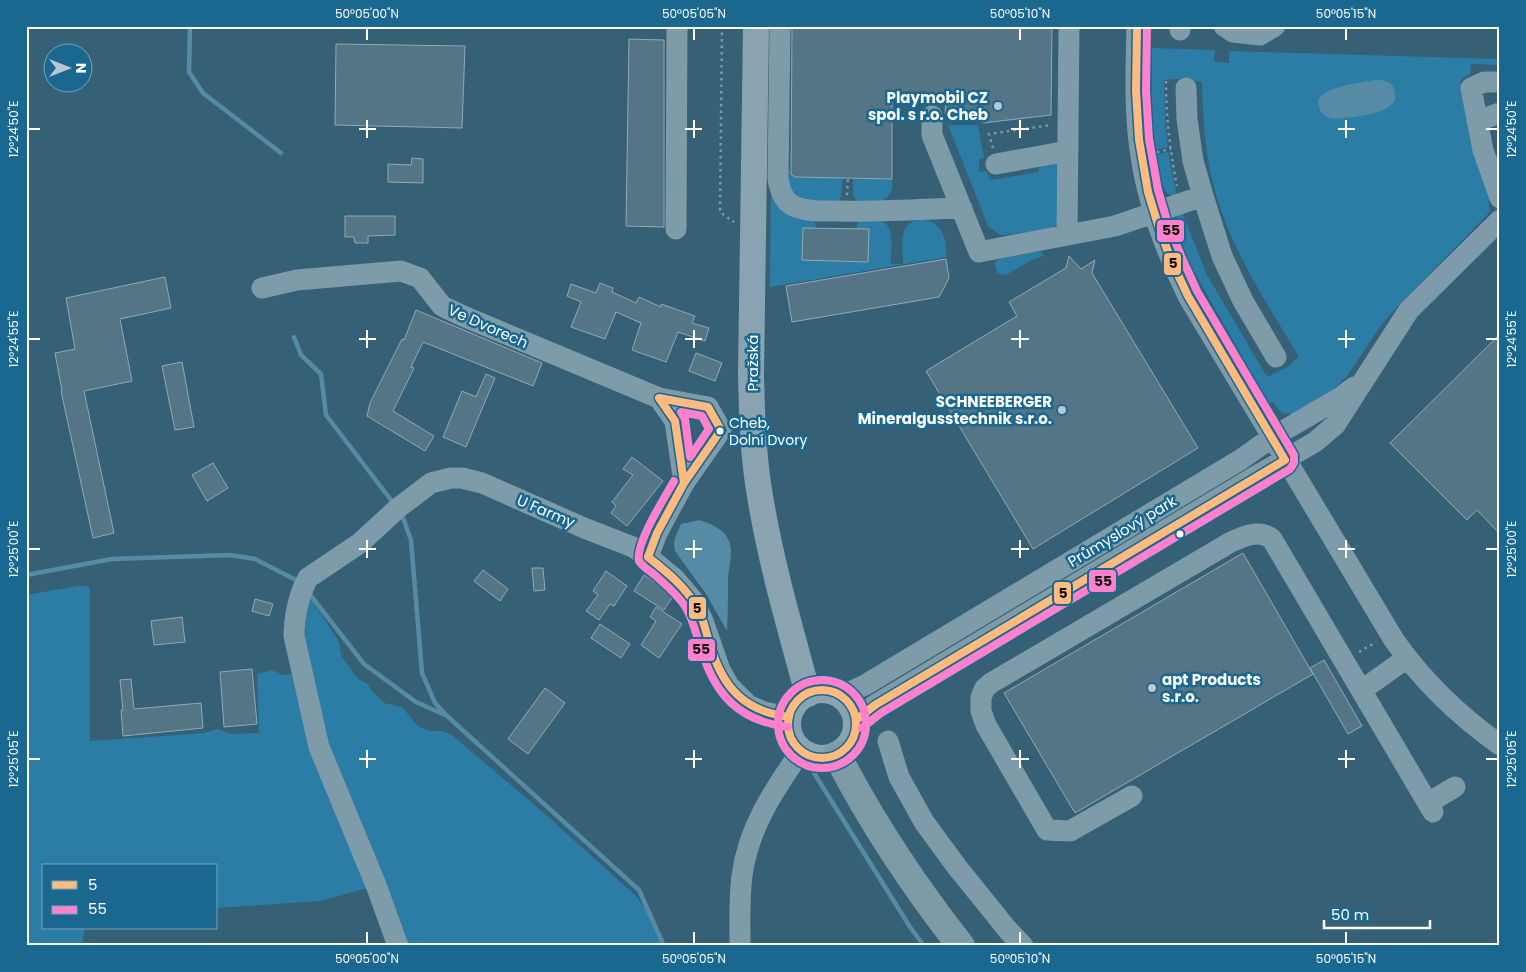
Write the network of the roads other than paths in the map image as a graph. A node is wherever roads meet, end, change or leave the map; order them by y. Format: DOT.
graph roads {
  1 [pos="677,26"];
  2 [pos="756,26"];
  3 [pos="780,26"];
  4 [pos="1069,26"];
  5 [pos="1137,26"];
  6 [pos="1224,26"];
  7 [pos="1275,26"];
  8 [pos="1500,82"];
  9 [pos="1186,88"];
  10 [pos="1500,113"];
  11 [pos="932,116"];
  12 [pos="1477,121"];
  13 [pos="1068,151"];
  14 [pos="1492,151"];
  15 [pos="996,164"];
  16 [pos="1203,196"];
  17 [pos="1500,198"];
  18 [pos="962,208"];
  19 [pos="1154,213"];
  20 [pos="1500,220"];
  21 [pos="676,228"];
  22 [pos="1067,235"];
  23 [pos="262,288"];
  24 [pos="1276,357"];
  25 [pos="1363,380"];
  26 [pos="659,398"];
  27 [pos="1271,438"];
  28 [pos="1285,460"];
  29 [pos="684,483"];
  30 [pos="648,556"];
  31 [pos="1407,658"];
  32 [pos="1362,690"];
  33 [pos="808,694"];
  34 [pos="841,696"];
  35 [pos="789,717"];
  36 [pos="856,720"];
  37 [pos="888,741"];
  38 [pos="1500,745"];
  39 [pos="801,750"];
  40 [pos="836,755"];
  41 [pos="1455,787"];
  42 [pos="1132,796"];
  43 [pos="398,946"];
  44 [pos="740,946"];
  45 [pos="961,946"];
  46 [pos="1023,946"];
  1 -- 21 [label="street"];
  2 -- 33 [label="main road, Pražská"];
  3 -- 18 [label="street"];
  4 -- 13 [label="street"];
  5 -- 19 [label="street"];
  6 -- 7 [label="street"];
  8 -- 12 [label="street"];
  9 -- 16 [label="street"];
  10 -- 12 [label="street"];
  11 -- 18 [label="street"];
  12 -- 14 [label="street"];
  13 -- 15 [label="street"];
  13 -- 22 [label="street"];
  14 -- 17 [label="street"];
  16 -- 19 [label="street"];
  16 -- 24 [label="street"];
  18 -- 22 [label="street"];
  19 -- 22 [label="street"];
  19 -- 27 [label="street"];
  20 -- 25 [label="street, Průmyslový park"];
  23 -- 26 [label="street, Ve Dvorech"];
  25 -- 27 [label="street, Průmyslový park"];
  25 -- 28 [label="street, Průmyslový park"];
  26 -- 29 [label="street"];
  26 -- 29 [label="street, Ve Dvorech"];
  27 -- 28 [label="street"];
  27 -- 34 [label="street, Průmyslový park"];
  28 -- 31 [label="street"];
  28 -- 36 [label="street, Průmyslový park"];
  29 -- 30 [label="street, Ve Dvorech"];
  30 -- 35 [label="street, U Farmy"];
  30 -- 43 [label="street, U Farmy"];
  31 -- 32 [label="street"];
  31 -- 38 [label="street"];
  32 -- 41 [label="street"];
  32 -- 42 [label="street"];
  33 -- 34 [label="main road"];
  33 -- 35 [label="main road"];
  34 -- 36 [label="main road"];
  35 -- 39 [label="main road"];
  36 -- 40 [label="main road"];
  37 -- 46 [label="street"];
  39 -- 40 [label="main road"];
  39 -- 44 [label="street"];
  40 -- 45 [label="highway"];
}
